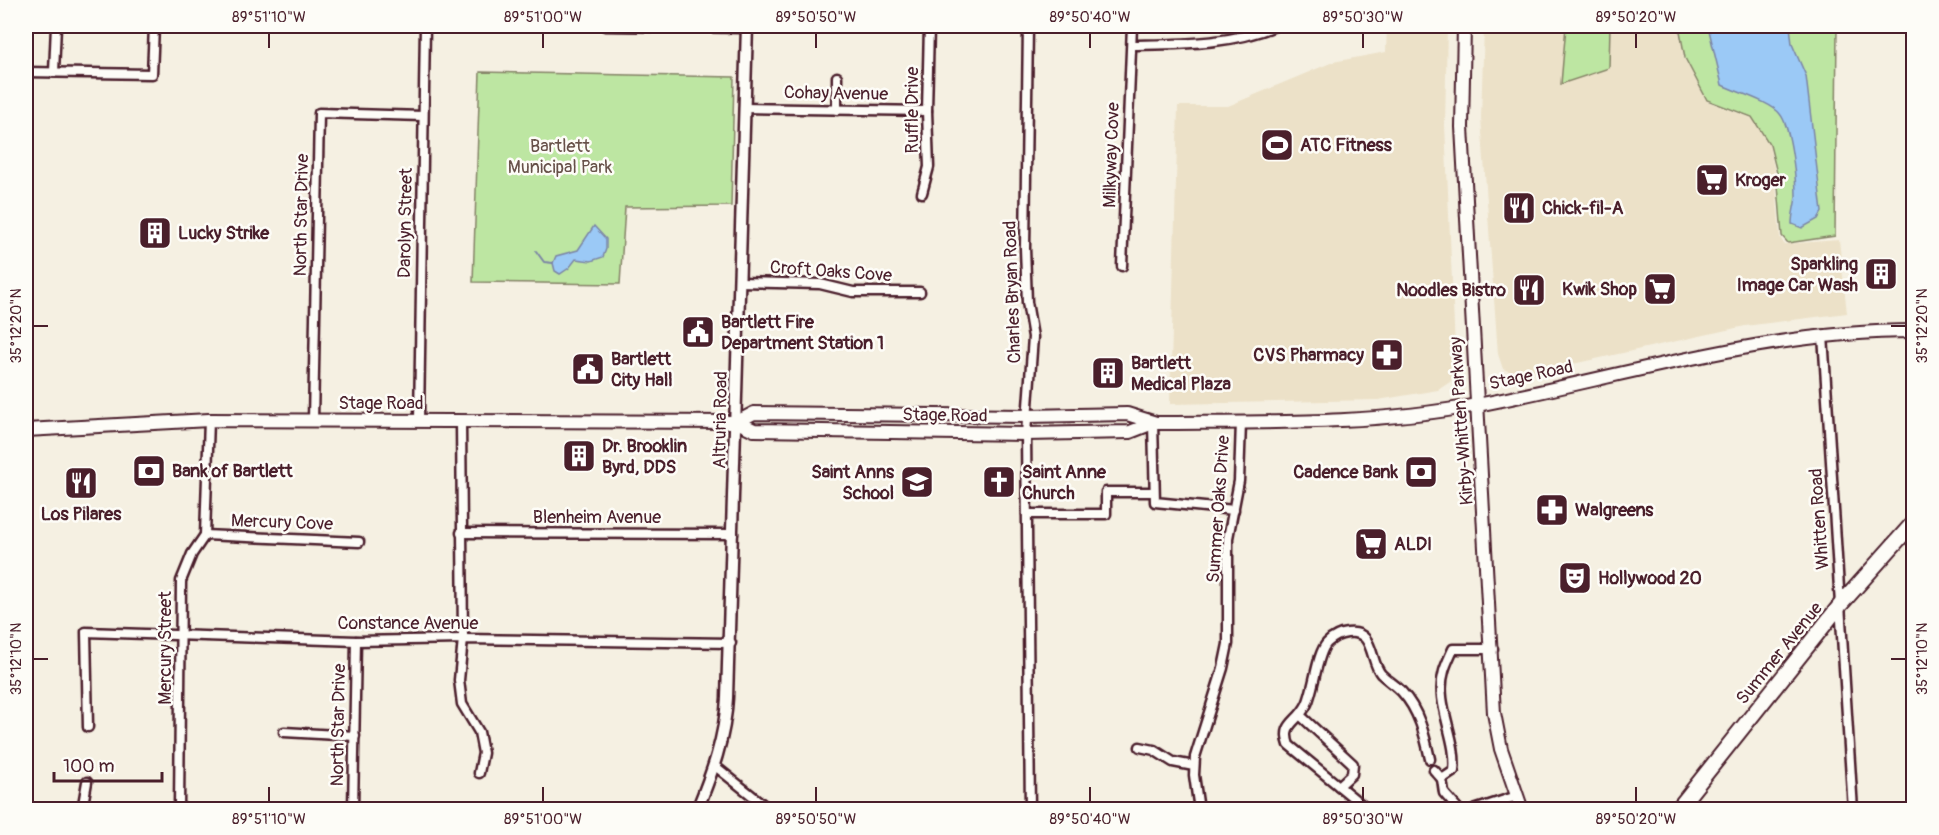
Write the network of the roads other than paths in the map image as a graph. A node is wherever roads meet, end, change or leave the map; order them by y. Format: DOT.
graph roads {
  1 [pos="56,26"];
  2 [pos="154,26"];
  3 [pos="425,26"];
  4 [pos="605,26"];
  5 [pos="641,26"];
  6 [pos="929,26"];
  7 [pos="1028,26"];
  8 [pos="1132,26"];
  9 [pos="1275,26"];
  10 [pos="1464,26"];
  11 [pos="746,27"];
  12 [pos="1254,30"];
  13 [pos="1132,45"];
  14 [pos="26,72"];
  15 [pos="54,72"];
  16 [pos="837,77"];
  17 [pos="744,108"];
  18 [pos="837,110"];
  19 [pos="927,111"];
  20 [pos="423,116"];
  21 [pos="922,193"];
  22 [pos="1122,266"];
  23 [pos="740,282"];
  24 [pos="920,292"];
  25 [pos="1914,332"];
  26 [pos="1823,334"];
  27 [pos="1476,405"];
  28 [pos="889,415"];
  29 [pos="1028,416"];
  30 [pos="208,420"];
  31 [pos="314,421"];
  32 [pos="419,421"];
  33 [pos="461,421"];
  34 [pos="737,422"];
  35 [pos="1241,422"];
  36 [pos="1153,423"];
  37 [pos="26,430"];
  38 [pos="889,432"];
  39 [pos="1026,434"];
  40 [pos="1154,492"];
  41 [pos="1234,510"];
  42 [pos="1027,514"];
  43 [pos="1914,522"];
  44 [pos="461,533"];
  45 [pos="733,534"];
  46 [pos="205,535"];
  47 [pos="359,542"];
  48 [pos="1841,604"];
  49 [pos="181,634"];
  50 [pos="463,639"];
  51 [pos="356,641"];
  52 [pos="730,643"];
  53 [pos="1492,649"];
  54 [pos="1301,716"];
  55 [pos="88,727"];
  56 [pos="284,732"];
  57 [pos="355,736"];
  58 [pos="1140,747"];
  59 [pos="1430,759"];
  60 [pos="715,766"];
  61 [pos="1194,766"];
  62 [pos="1434,770"];
  63 [pos="479,773"];
  64 [pos="1442,779"];
  65 [pos="87,782"];
  66 [pos="1339,786"];
  67 [pos="1517,796"];
  68 [pos="82,810"];
  69 [pos="179,810"];
  70 [pos="353,810"];
  71 [pos="697,810"];
  72 [pos="770,810"];
  73 [pos="1030,810"];
  74 [pos="1198,810"];
  75 [pos="1368,810"];
  76 [pos="1459,810"];
  77 [pos="1474,810"];
  78 [pos="1522,810"];
  79 [pos="1677,810"];
  80 [pos="1853,810"];
  1 -- 15 [label="street"];
  2 -- 15 [label="street"];
  3 -- 20 [label="street, Darolyn Street"];
  4 -- 5 [label="street"];
  5 -- 11 [label="street"];
  6 -- 19 [label="street, Ruffle Drive"];
  7 -- 29 [label="street, Charles Bryan Road"];
  8 -- 13 [label="street, Milkyway Cove"];
  9 -- 12 [label="street"];
  10 -- 27 [label="main road, Kirby-Whitten Parkway"];
  11 -- 17 [label="street, Altruria Road"];
  12 -- 13 [label="street"];
  13 -- 22 [label="street, Milkyway Cove"];
  14 -- 15 [label="street"];
  16 -- 18 [label="street"];
  17 -- 18 [label="street, Cohay Avenue"];
  17 -- 23 [label="street, Altruria Road"];
  18 -- 19 [label="street, Cohay Avenue"];
  19 -- 21 [label="street, Ruffle Drive"];
  20 -- 31 [label="street, North Star Drive"];
  20 -- 32 [label="street, Darolyn Street"];
  23 -- 24 [label="street, Croft Oaks Cove"];
  23 -- 34 [label="street, Altruria Road"];
  25 -- 26 [label="main road, Stage Road"];
  26 -- 27 [label="main road, Stage Road"];
  26 -- 48 [label="street, Whitten Road"];
  27 -- 35 [label="main road, Stage Road"];
  27 -- 53 [label="main road, Kirby-Whitten Parkway"];
  28 -- 29 [label="main road, Stage Road"];
  28 -- 34 [label="main road, Stage Road"];
  28 -- 38 [label="main road"];
  29 -- 36 [label="main road, Stage Road"];
  29 -- 39 [label="street, Charles Bryan Road"];
  30 -- 31 [label="main road, Stage Road"];
  30 -- 37 [label="main road, Stage Road"];
  30 -- 46 [label="street"];
  31 -- 32 [label="main road, Stage Road"];
  32 -- 33 [label="main road, Stage Road"];
  33 -- 34 [label="main road, Stage Road"];
  33 -- 44 [label="street"];
  34 -- 38 [label="main road, Stage Road"];
  34 -- 45 [label="street, Altruria Road"];
  35 -- 36 [label="main road, Stage Road"];
  35 -- 41 [label="street, Summer Oaks Drive"];
  36 -- 39 [label="main road, Stage Road"];
  36 -- 40 [label="street"];
  38 -- 39 [label="main road, Stage Road"];
  39 -- 42 [label="street, Charles Bryan Road"];
  40 -- 41 [label="street"];
  40 -- 42 [label="street"];
  41 -- 61 [label="street, Summer Oaks Drive"];
  42 -- 73 [label="street, Charles Bryan Road"];
  43 -- 48 [label="main road, Summer Avenue"];
  44 -- 45 [label="street, Blenheim Avenue"];
  44 -- 50 [label="street"];
  45 -- 52 [label="street, Altruria Road"];
  46 -- 47 [label="street, Mercury Cove"];
  46 -- 49 [label="street, Mercury Street"];
  48 -- 79 [label="main road, Summer Avenue"];
  48 -- 80 [label="street, Whitten Road"];
  49 -- 51 [label="street, Constance Avenue"];
  49 -- 55 [label="street, Constance Avenue"];
  49 -- 69 [label="street, Mercury Street"];
  50 -- 51 [label="street, Constance Avenue"];
  50 -- 52 [label="street, Constance Avenue"];
  50 -- 63 [label="street"];
  51 -- 57 [label="street, North Star Drive"];
  52 -- 60 [label="street, Altruria Road"];
  53 -- 64 [label="street"];
  53 -- 67 [label="main road, Kirby-Whitten Parkway"];
  54 -- 59 [label="street"];
  54 -- 66 [label="street"];
  54 -- 66 [label="street"];
  56 -- 57 [label="street"];
  57 -- 70 [label="street, North Star Drive"];
  58 -- 61 [label="street"];
  60 -- 71 [label="street, Altruria Road"];
  60 -- 72 [label="street"];
  61 -- 74 [label="street, Summer Oaks Drive"];
  62 -- 64 [label="street"];
  64 -- 76 [label="street"];
  65 -- 68 [label="street"];
  66 -- 75 [label="street"];
  67 -- 77 [label="street"];
  67 -- 78 [label="main road, Kirby-Whitten Parkway"];
}
